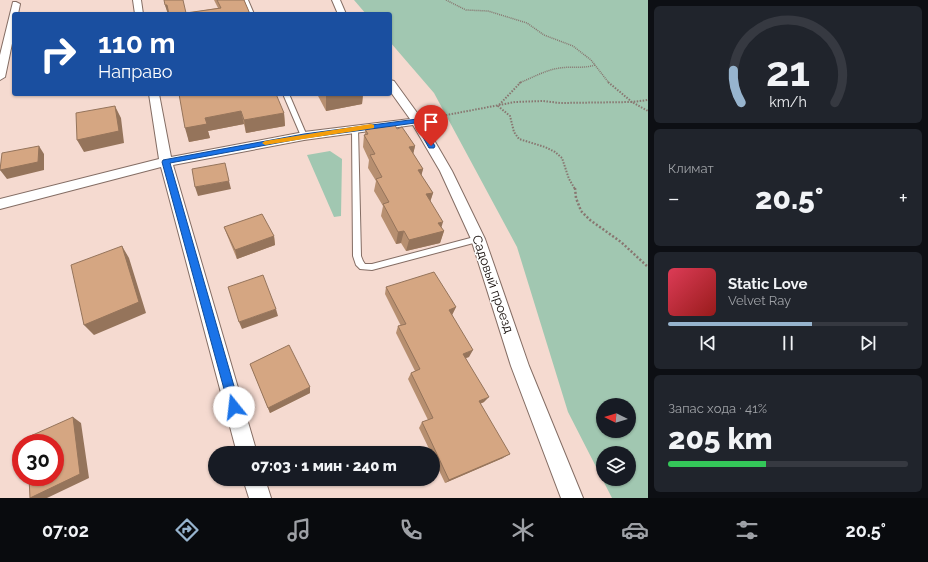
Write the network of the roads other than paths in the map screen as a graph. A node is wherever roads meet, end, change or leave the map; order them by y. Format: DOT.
graph roads {
  1 [pos="136,0"];
  2 [pos="246,0"];
  3 [pos="336,0"];
  4 [pos="16,4"];
  5 [pos="14,12"];
  6 [pos="139,12"];
  7 [pos="251,12"];
  8 [pos="341,12"];
  9 [pos="12,22"];
  10 [pos="0,77"];
  11 [pos="392,85"];
  12 [pos="154,96"];
  13 [pos="287,96"];
  14 [pos="417,121"];
  15 [pos="355,128"];
  16 [pos="304,136"];
  17 [pos="166,162"];
  18 [pos="0,204"];
  19 [pos="478,239"];
  20 [pos="245,446"];
  21 [pos="256,486"];
  22 [pos="260,498"];
  23 [pos="572,498"];
  1 -- 6 [label="street"];
  2 -- 7 [label="lane"];
  3 -- 8 [label="street"];
  4 -- 5 [label="street"];
  9 -- 10 [label="street"];
  11 -- 14 [label="street, Садовый проезд"];
  12 -- 17 [label="street"];
  13 -- 16 [label="lane"];
  14 -- 15 [label="street"];
  14 -- 19 [label="street, Садовый проезд"];
  15 -- 16 [label="street"];
  15 -- 19 [label="lane"];
  16 -- 17 [label="street"];
  17 -- 18 [label="street"];
  17 -- 20 [label="street"];
  19 -- 23 [label="street, Садовый проезд"];
  21 -- 22 [label="street"];
}
